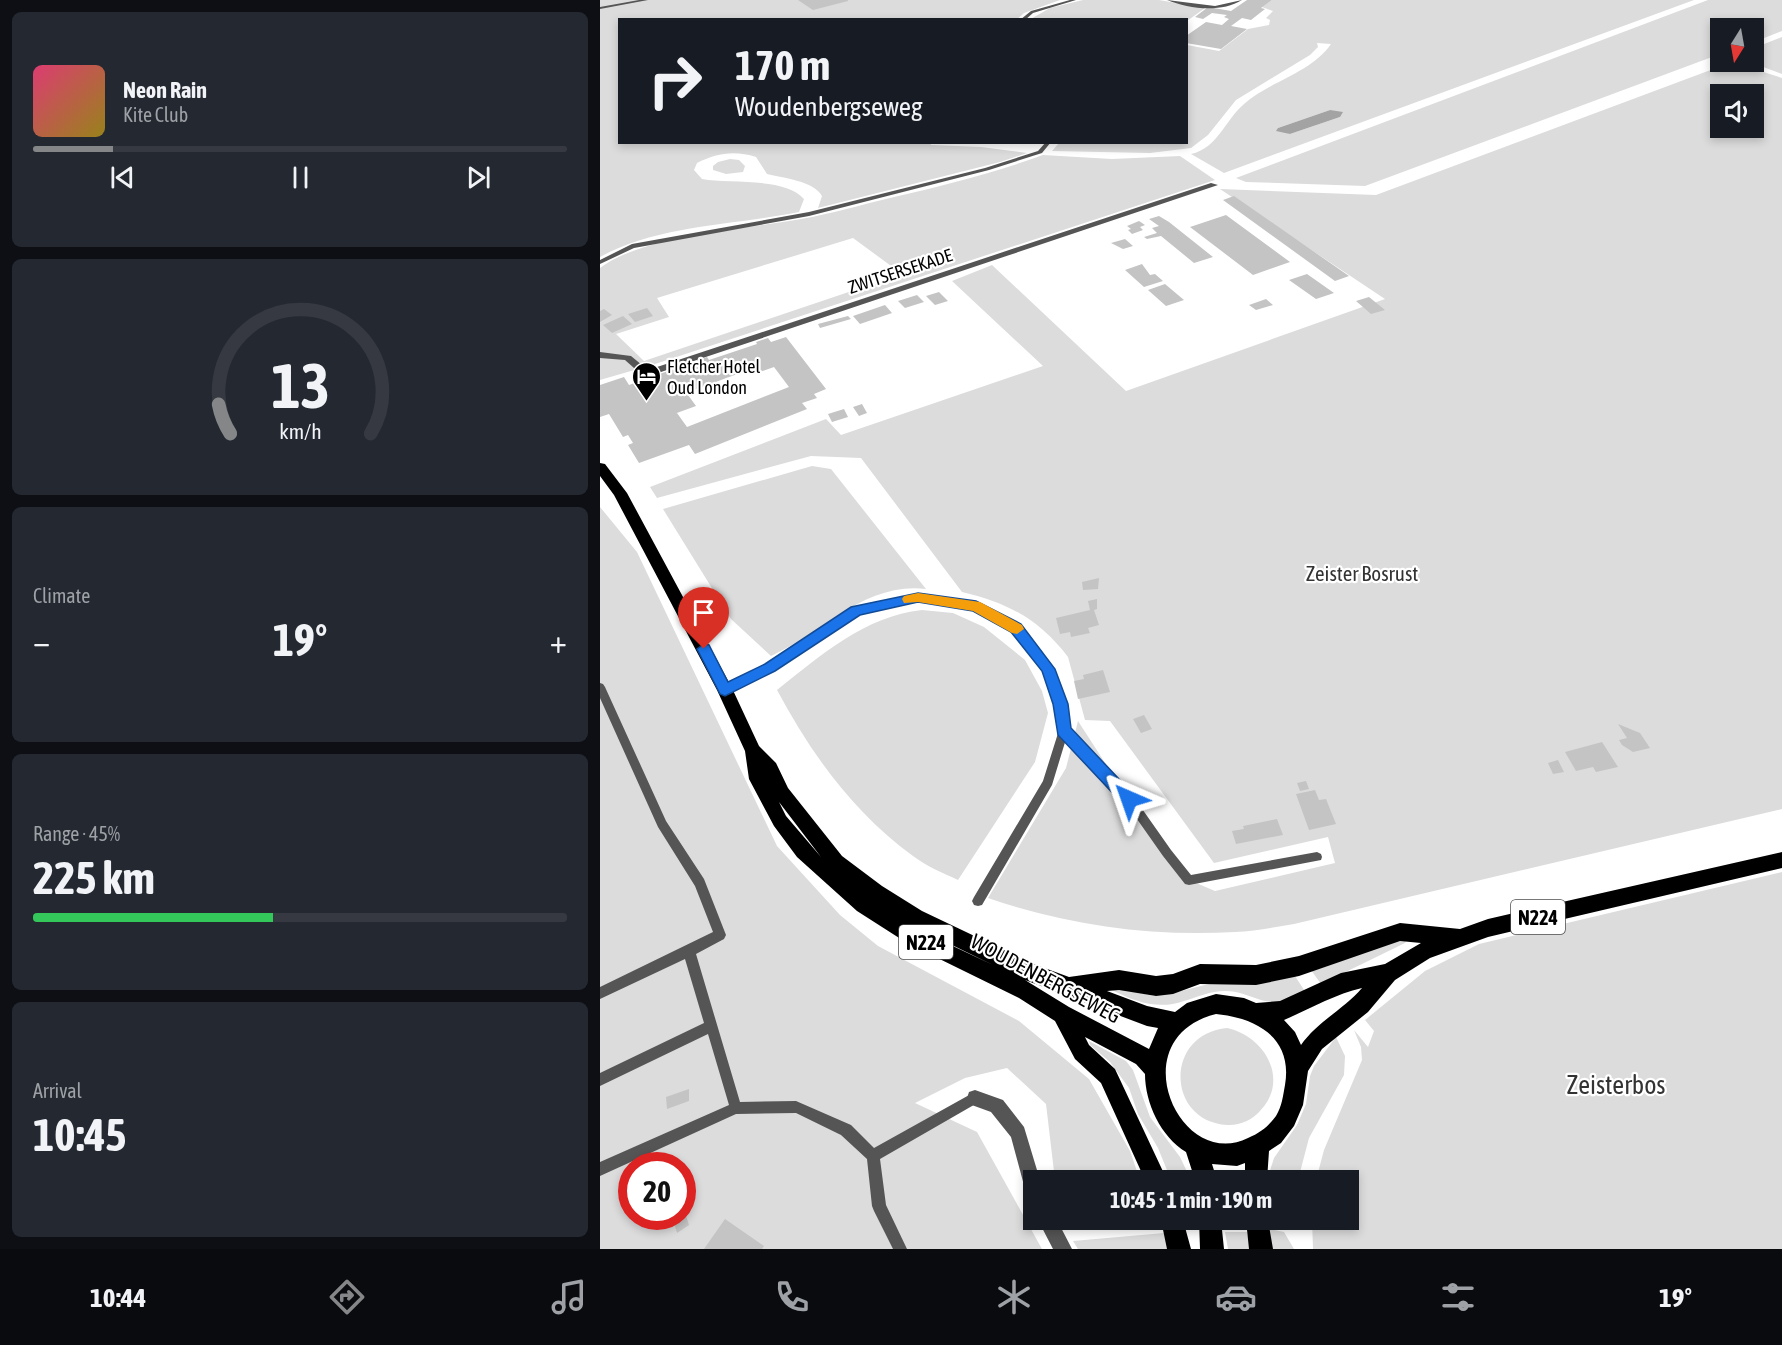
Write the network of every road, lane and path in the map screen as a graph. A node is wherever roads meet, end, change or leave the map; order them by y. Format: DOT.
graph roads {
  1 [pos="646,0"];
  2 [pos="1074,0"];
  3 [pos="1169,0"];
  4 [pos="1240,0"];
  5 [pos="1033,6"];
  6 [pos="600,8"];
  7 [pos="1032,12"];
  8 [pos="1024,18"];
  9 [pos="1047,144"];
  10 [pos="1214,185"];
  11 [pos="600,262"];
  12 [pos="600,355"];
  13 [pos="600,467"];
  14 [pos="600,687"];
  15 [pos="725,690"];
  16 [pos="1064,730"];
  17 [pos="753,751"];
  18 [pos="1317,856"];
  19 [pos="1782,860"];
  20 [pos="978,901"];
  21 [pos="1461,937"];
  22 [pos="689,951"];
  23 [pos="1388,973"];
  24 [pos="1068,986"];
  25 [pos="600,993"];
  26 [pos="1259,1012"];
  27 [pos="1062,1014"];
  28 [pos="1175,1022"];
  29 [pos="711,1026"];
  30 [pos="1154,1068"];
  31 [pos="1297,1068"];
  32 [pos="600,1080"];
  33 [pos="975,1098"];
  34 [pos="736,1108"];
  35 [pos="1259,1147"];
  36 [pos="1196,1149"];
  37 [pos="873,1156"];
  38 [pos="600,1169"];
  39 [pos="1029,1170"];
  40 [pos="1151,1170"];
  41 [pos="1203,1170"];
  42 [pos="1256,1170"];
  43 [pos="1053,1230"];
  44 [pos="1174,1230"];
  45 [pos="1211,1230"];
  46 [pos="1258,1230"];
  47 [pos="900,1249"];
  48 [pos="1063,1249"];
  49 [pos="1179,1249"];
  50 [pos="1212,1249"];
  51 [pos="1261,1249"];
  1 -- 6 [label="lane"];
  2 -- 7 [label="lane"];
  3 -- 4 [label="lane"];
  5 -- 7 [label="lane"];
  7 -- 8 [label="lane"];
  9 -- 11 [label="lane"];
  10 -- 12 [label="street, ZWITSERSEKADE"];
  13 -- 15 [label="main road, WOUDENBERGSEWEG / N224"];
  14 -- 22 [label="lane"];
  15 -- 16 [label="lane"];
  15 -- 17 [label="main road, WOUDENBERGSEWEG / N224"];
  16 -- 18 [label="lane"];
  16 -- 20 [label="lane"];
  17 -- 24 [label="main road, N224"];
  17 -- 27 [label="main road, WOUDENBERGSEWEG / N224"];
  19 -- 21 [label="main road, N224"];
  21 -- 23 [label="main road, N224"];
  21 -- 24 [label="main road, N224"];
  22 -- 25 [label="lane"];
  22 -- 29 [label="lane"];
  23 -- 26 [label="main road, N224"];
  23 -- 31 [label="main road, N224"];
  24 -- 28 [label="main road, WOUDENBERGSEWEG / N224"];
  26 -- 28 [label="main road, N224"];
  26 -- 31 [label="main road, N224"];
  27 -- 30 [label="main road, WOUDENBERGSEWEG / N224"];
  27 -- 40 [label="main road"];
  28 -- 30 [label="main road"];
  29 -- 32 [label="lane"];
  29 -- 34 [label="lane"];
  30 -- 36 [label="main road"];
  31 -- 35 [label="main road, N224"];
  33 -- 37 [label="lane"];
  33 -- 39 [label="street"];
  34 -- 37 [label="lane"];
  34 -- 38 [label="lane"];
  35 -- 36 [label="main road, N224"];
  35 -- 42 [label="main road"];
  36 -- 41 [label="main road"];
  37 -- 47 [label="lane"];
  43 -- 48 [label="street"];
  44 -- 49 [label="main road"];
  45 -- 50 [label="main road"];
  46 -- 51 [label="main road"];
}
